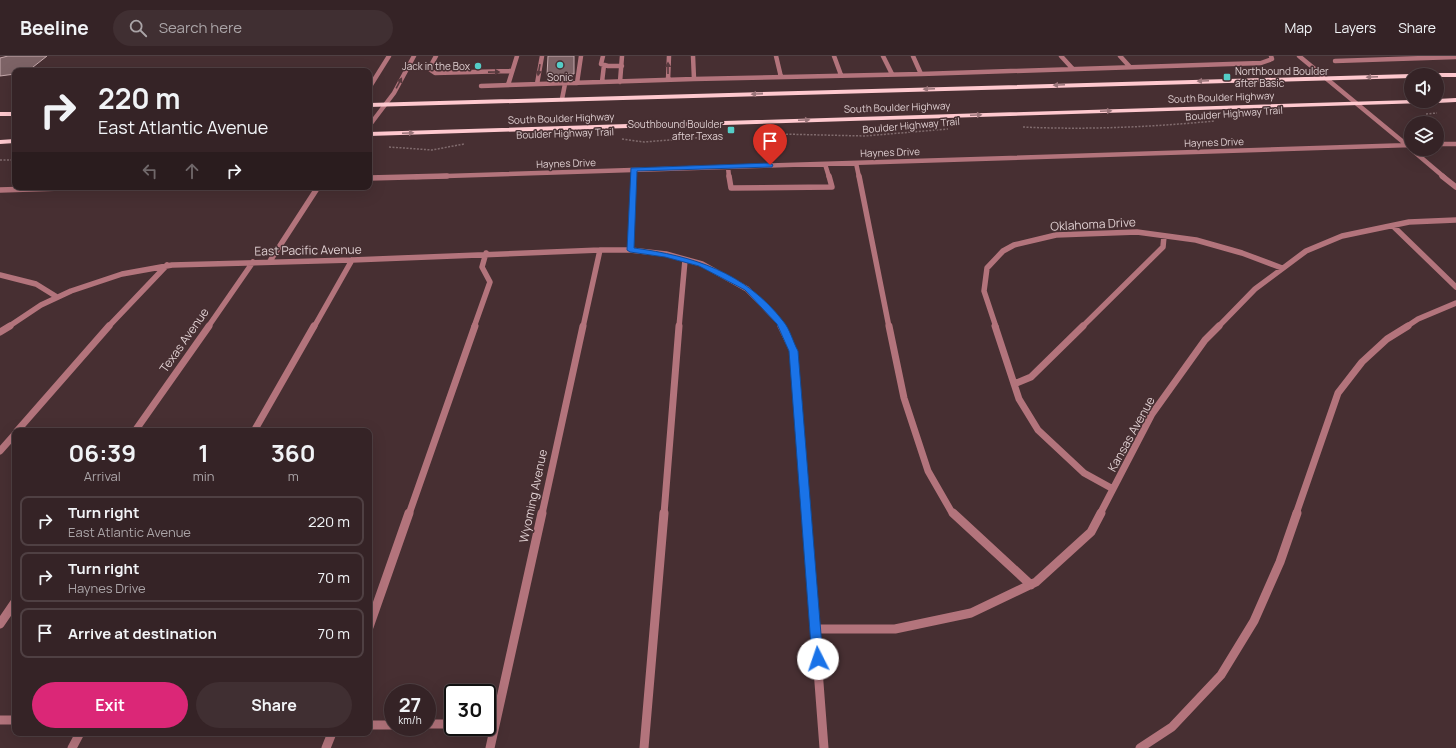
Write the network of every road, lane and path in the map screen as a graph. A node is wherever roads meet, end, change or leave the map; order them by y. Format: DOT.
graph roads {
  1 [pos="389,56"];
  2 [pos="414,56"];
  3 [pos="436,56"];
  4 [pos="517,56"];
  5 [pos="542,56"];
  6 [pos="581,56"];
  7 [pos="603,56"];
  8 [pos="622,56"];
  9 [pos="668,56"];
  10 [pos="693,56"];
  11 [pos="776,56"];
  12 [pos="834,56"];
  13 [pos="883,56"];
  14 [pos="913,56"];
  15 [pos="1061,56"];
  16 [pos="1120,56"];
  17 [pos="1271,56"];
  18 [pos="1299,56"];
  19 [pos="1402,57"];
  20 [pos="1422,57"];
  21 [pos="1455,57"];
  22 [pos="1335,61"];
  23 [pos="604,65"];
  24 [pos="622,66"];
  25 [pos="1130,67"];
  26 [pos="1072,68"];
  27 [pos="512,71"];
  28 [pos="892,74"];
  29 [pos="921,74"];
  30 [pos="841,75"];
  31 [pos="1444,75"];
  32 [pos="1456,75"];
  33 [pos="1404,76"];
  34 [pos="781,77"];
  35 [pos="1326,78"];
  36 [pos="694,79"];
  37 [pos="668,80"];
  38 [pos="602,82"];
  39 [pos="620,82"];
  40 [pos="372,83"];
  41 [pos="577,83"];
  42 [pos="537,84"];
  43 [pos="564,84"];
  44 [pos="508,85"];
  45 [pos="481,86"];
  46 [pos="562,99"];
  47 [pos="1456,100"];
  48 [pos="1444,101"];
  49 [pos="1404,102"];
  50 [pos="1356,103"];
  51 [pos="386,104"];
  52 [pos="372,105"];
  53 [pos="1440,113"];
  54 [pos="0,114"];
  55 [pos="12,114"];
  56 [pos="1425,114"];
  57 [pos="1217,120"];
  58 [pos="372,122"];
  59 [pos="1019,126"];
  60 [pos="953,128"];
  61 [pos="372,134"];
  62 [pos="778,134"];
  63 [pos="715,136"];
  64 [pos="617,137"];
  65 [pos="12,141"];
  66 [pos="0,142"];
  67 [pos="1404,142"];
  68 [pos="465,144"];
  69 [pos="1444,144"];
  70 [pos="1456,144"];
  71 [pos="388,147"];
  72 [pos="1404,147"];
  73 [pos="1420,156"];
  74 [pos="0,160"];
  75 [pos="12,160"];
  76 [pos="856,162"];
  77 [pos="825,164"];
  78 [pos="728,167"];
  79 [pos="634,170"];
  80 [pos="372,178"];
  81 [pos="1456,187"];
  82 [pos="0,190"];
  83 [pos="12,190"];
  84 [pos="316,190"];
  85 [pos="1456,220"];
  86 [pos="1394,226"];
  87 [pos="1164,236"];
  88 [pos="600,250"];
  89 [pos="630,250"];
  90 [pos="486,253"];
  91 [pos="352,260"];
  92 [pos="685,260"];
  93 [pos="270,261"];
  94 [pos="252,262"];
  95 [pos="167,266"];
  96 [pos="1282,268"];
  97 [pos="0,275"];
  98 [pos="1456,287"];
  99 [pos="57,297"];
  100 [pos="1456,303"];
  101 [pos="0,332"];
  102 [pos="1014,384"];
  103 [pos="20,428"];
  104 [pos="137,428"];
  105 [pos="256,428"];
  106 [pos="12,437"];
  107 [pos="0,451"];
  108 [pos="1113,489"];
  109 [pos="1030,585"];
  110 [pos="12,606"];
  111 [pos="372,617"];
  112 [pos="0,624"];
  113 [pos="815,629"];
  114 [pos="496,702"];
  115 [pos="0,720"];
  116 [pos="12,720"];
  117 [pos="372,725"];
  118 [pos="384,725"];
  119 [pos="78,736"];
  120 [pos="331,736"];
  121 [pos="490,736"];
  122 [pos="72,748"];
  123 [pos="326,748"];
  124 [pos="490,748"];
  125 [pos="644,748"];
  126 [pos="824,748"];
  127 [pos="1140,748"];
  1 -- 40 [label="street"];
  51 -- 2 [label="street, one-way"];
  3 -- 27 [label="street, one-way"];
  4 -- 27 [label="street"];
  5 -- 42 [label="street, one-way"];
  6 -- 41 [label="street"];
  7 -- 23 [label="street"];
  8 -- 24 [label="street"];
  37 -- 9 [label="street, one-way"];
  10 -- 36 [label="street"];
  11 -- 34 [label="street"];
  12 -- 30 [label="street"];
  13 -- 28 [label="street"];
  14 -- 29 [label="street"];
  15 -- 26 [label="street"];
  16 -- 25 [label="street"];
  17 -- 25 [label="street"];
  18 -- 35 [label="street"];
  19 -- 20 [label="street"];
  19 -- 22 [label="street"];
  20 -- 21 [label="street"];
  23 -- 24 [label="street"];
  23 -- 38 [label="street"];
  24 -- 39 [label="street"];
  25 -- 26 [label="street"];
  26 -- 29 [label="street"];
  27 -- 44 [label="street"];
  28 -- 29 [label="street"];
  28 -- 30 [label="street"];
  30 -- 34 [label="street"];
  31 -- 32 [label="main road"];
  33 -- 35 [label="main road, South Boulder Highway, one-way"];
  34 -- 36 [label="street"];
  35 -- 46 [label="main road, South Boulder Highway, one-way"];
  35 -- 50 [label="street"];
  36 -- 37 [label="street"];
  37 -- 39 [label="street"];
  38 -- 39 [label="street"];
  38 -- 41 [label="street"];
  41 -- 43 [label="street"];
  42 -- 43 [label="street"];
  42 -- 44 [label="street"];
  43 -- 46 [label="street"];
  44 -- 45 [label="street"];
  46 -- 51 [label="main road, South Boulder Highway"];
  47 -- 48 [label="main road"];
  49 -- 50 [label="main road, South Boulder Highway"];
  61 -- 50 [label="main road, South Boulder Highway, one-way"];
  50 -- 67 [label="street"];
  51 -- 52 [label="main road, South Boulder Highway"];
  51 -- 58 [label="street"];
  53 -- 56 [label="path"];
  54 -- 55 [label="main road"];
  57 -- 59 [label="path, Boulder Highway Trail"];
  60 -- 62 [label="path, Boulder Highway Trail"];
  63 -- 64 [label="path, Boulder Highway Trail"];
  65 -- 66 [label="main road"];
  68 -- 71 [label="path"];
  69 -- 70 [label="street"];
  72 -- 76 [label="street, Haynes Drive"];
  73 -- 81 [label="street"];
  74 -- 75 [label="path"];
  76 -- 77 [label="street, Haynes Drive"];
  76 -- 109 [label="street"];
  77 -- 78 [label="street, Haynes Drive"];
  77 -- 78 [label="street"];
  78 -- 79 [label="street, Haynes Drive"];
  79 -- 80 [label="street, Haynes Drive"];
  79 -- 89 [label="street"];
  82 -- 83 [label="street"];
  84 -- 93 [label="street"];
  85 -- 86 [label="street, Kansas Avenue"];
  86 -- 96 [label="street, Kansas Avenue"];
  86 -- 98 [label="street"];
  87 -- 96 [label="street, Oklahoma Drive"];
  87 -- 102 [label="street"];
  87 -- 102 [label="street, Oklahoma Drive"];
  88 -- 89 [label="street, East Pacific Avenue"];
  88 -- 90 [label="street, East Pacific Avenue"];
  88 -- 114 [label="street, Wyoming Avenue"];
  89 -- 92 [label="street, East Pacific Avenue"];
  90 -- 91 [label="street, East Pacific Avenue"];
  90 -- 111 [label="street"];
  91 -- 93 [label="street, East Pacific Avenue"];
  91 -- 105 [label="street"];
  92 -- 113 [label="street, East Pacific Avenue"];
  92 -- 125 [label="street"];
  93 -- 94 [label="street, East Pacific Avenue"];
  94 -- 95 [label="street, East Pacific Avenue"];
  94 -- 104 [label="street, Texas Avenue"];
  95 -- 99 [label="street, East Pacific Avenue"];
  95 -- 103 [label="street"];
  96 -- 108 [label="street, Kansas Avenue"];
  97 -- 99 [label="street"];
  99 -- 101 [label="street, East Pacific Avenue"];
  100 -- 127 [label="street"];
  102 -- 108 [label="street, Oklahoma Drive"];
  106 -- 107 [label="street"];
  108 -- 109 [label="street, Kansas Avenue"];
  109 -- 113 [label="street, Kansas Avenue"];
  110 -- 112 [label="street"];
  113 -- 126 [label="street, East Pacific Avenue"];
  115 -- 116 [label="street"];
  117 -- 118 [label="street"];
  119 -- 122 [label="street"];
  120 -- 123 [label="street"];
  121 -- 124 [label="street, Wyoming Avenue"];
}
